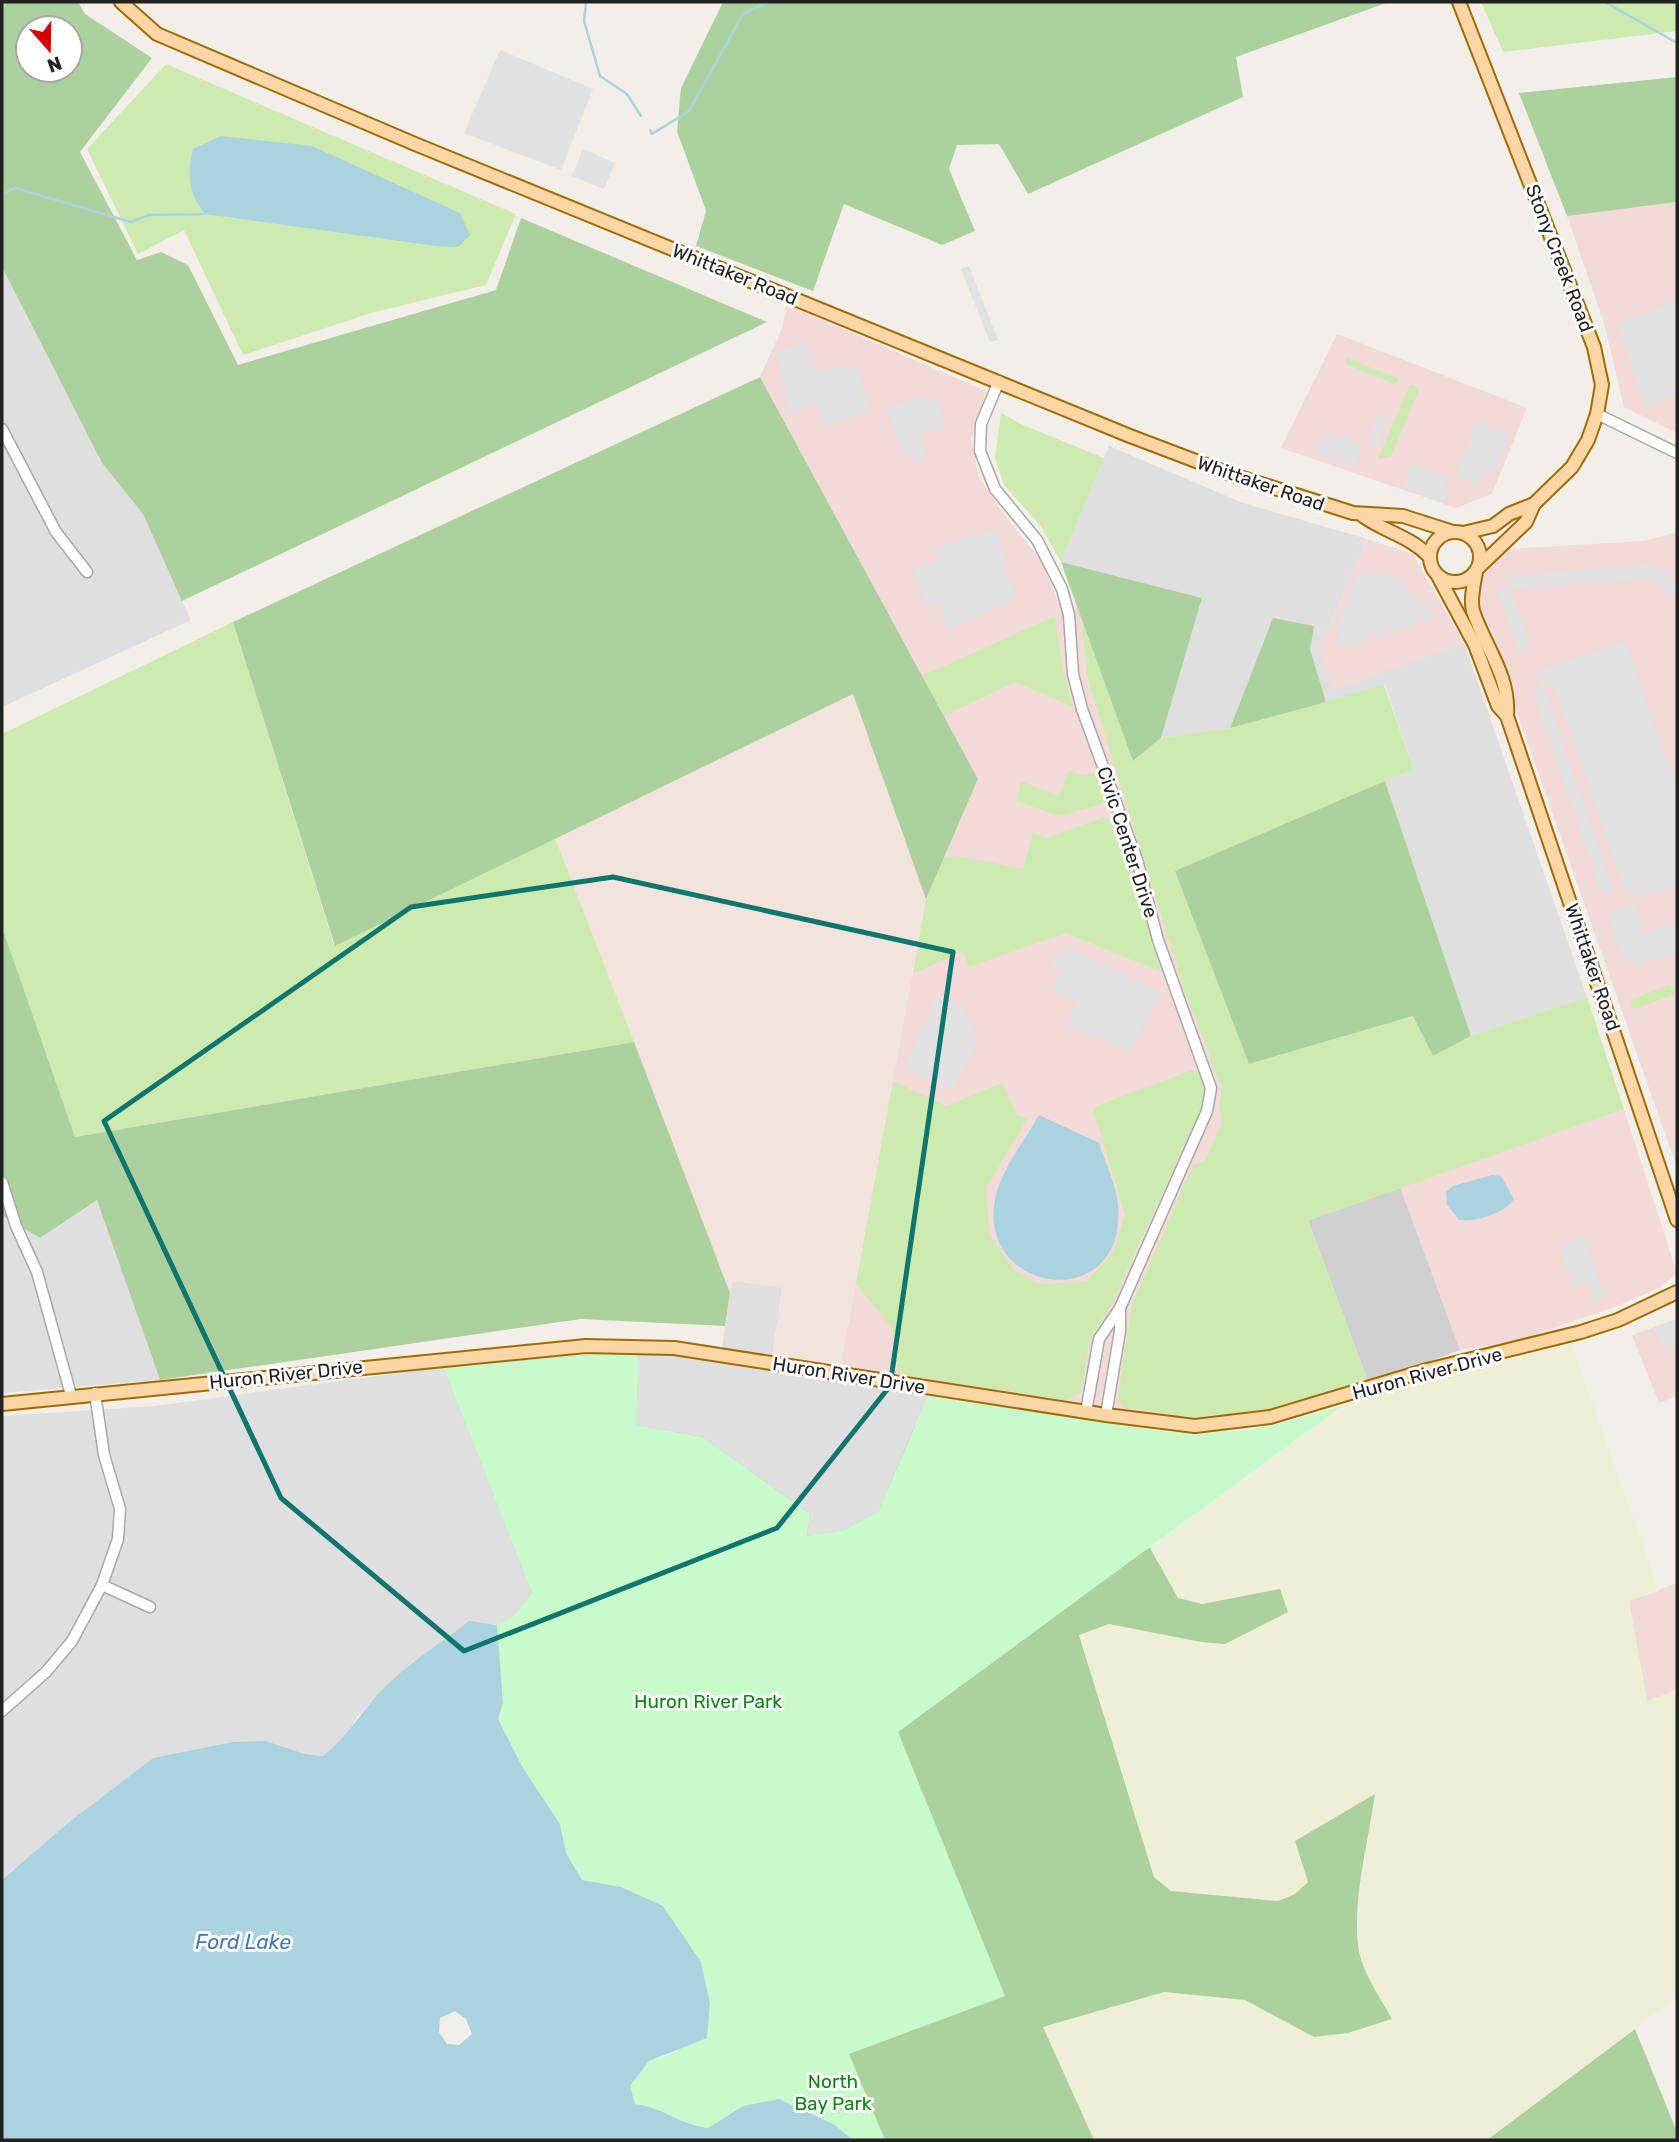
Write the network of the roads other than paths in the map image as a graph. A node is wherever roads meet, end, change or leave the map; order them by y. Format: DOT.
graph roads {
  1 [pos="121,2"];
  2 [pos="1459,2"];
  3 [pos="999,381"];
  4 [pos="1597,414"];
  5 [pos="2,429"];
  6 [pos="1677,453"];
  7 [pos="1534,504"];
  8 [pos="1363,516"];
  9 [pos="1458,533"];
  10 [pos="1430,557"];
  11 [pos="1477,570"];
  12 [pos="87,572"];
  13 [pos="1439,578"];
  14 [pos="1507,716"];
  15 [pos="2,1182"];
  16 [pos="1677,1220"];
  17 [pos="1677,1292"];
  18 [pos="1120,1308"];
  19 [pos="95,1392"];
  20 [pos="71,1395"];
  21 [pos="2,1404"];
  22 [pos="1086,1412"];
  23 [pos="1106,1415"];
  24 [pos="102,1585"];
  25 [pos="150,1607"];
  26 [pos="2,1711"];
  1 -- 3 [label="main road, Whittaker Road"];
  2 -- 4 [label="main road, Stony Creek Road"];
  3 -- 8 [label="main road, Whittaker Road"];
  3 -- 18 [label="street, Civic Center Drive"];
  4 -- 6 [label="street"];
  4 -- 7 [label="main road, Stony Creek Road"];
  5 -- 12 [label="street"];
  7 -- 9 [label="main road, Stony Creek Road"];
  7 -- 11 [label="main road, Stony Creek Road"];
  8 -- 9 [label="main road, Whittaker Road"];
  8 -- 10 [label="main road, Whittaker Road"];
  9 -- 10 [label="main road"];
  9 -- 11 [label="main road"];
  10 -- 13 [label="main road"];
  11 -- 13 [label="main road"];
  11 -- 14 [label="main road, Whittaker Road"];
  13 -- 14 [label="main road, Whittaker Road"];
  14 -- 16 [label="main road, Whittaker Road"];
  15 -- 20 [label="street"];
  17 -- 23 [label="main road, Huron River Drive"];
  18 -- 22 [label="street, Civic Center Drive"];
  18 -- 23 [label="street, Civic Center Drive"];
  19 -- 20 [label="main road, Huron River Drive"];
  19 -- 22 [label="main road, Huron River Drive"];
  19 -- 24 [label="street"];
  20 -- 21 [label="main road, Huron River Drive"];
  22 -- 23 [label="main road, Huron River Drive"];
  24 -- 25 [label="street"];
  24 -- 26 [label="street"];
}
